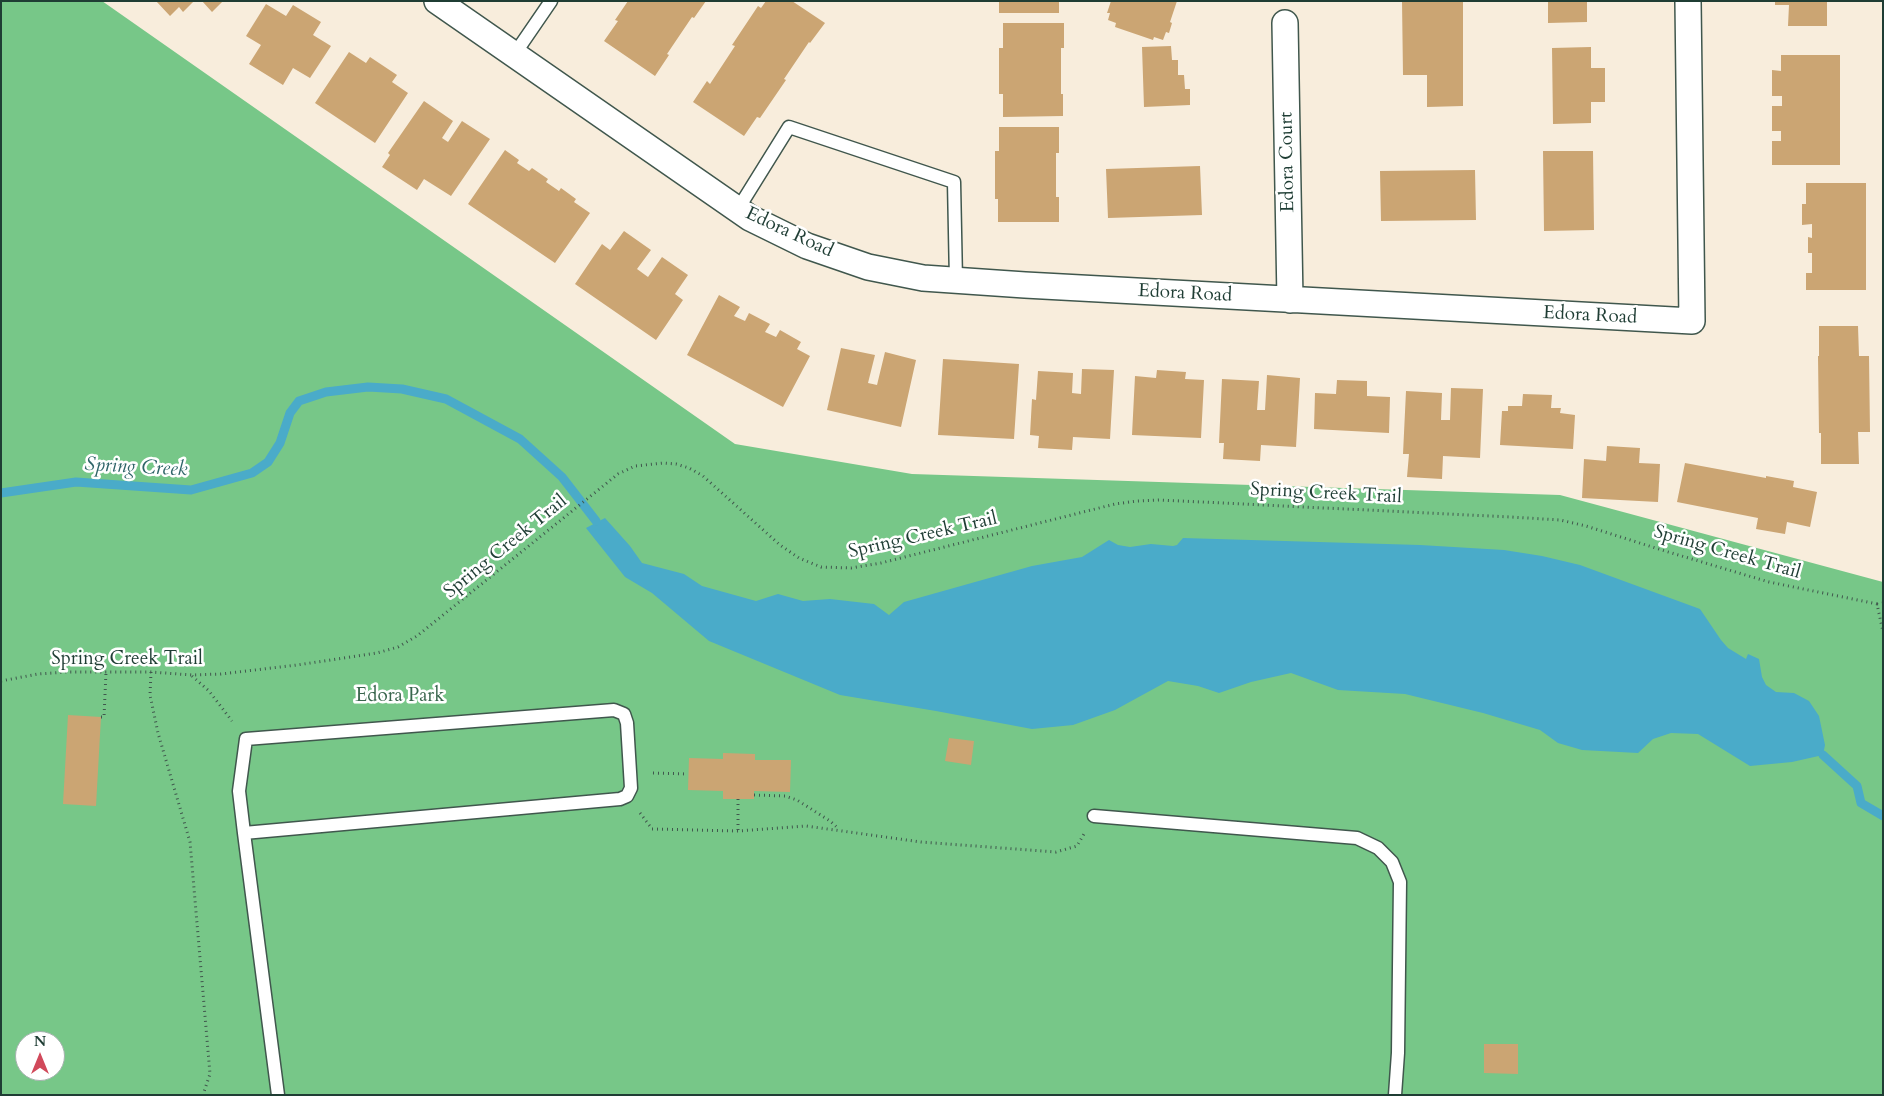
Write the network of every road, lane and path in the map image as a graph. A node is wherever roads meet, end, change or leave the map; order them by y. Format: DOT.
graph roads {
  1 [pos="437,1"];
  2 [pos="551,1"];
  3 [pos="1688,1"];
  4 [pos="1285,23"];
  5 [pos="514,55"];
  6 [pos="738,209"];
  7 [pos="956,281"];
  8 [pos="1290,300"];
  9 [pos="1883,603"];
  10 [pos="1878,604"];
  11 [pos="1883,632"];
  12 [pos="106,672"];
  13 [pos="151,672"];
  14 [pos="192,675"];
  15 [pos="1,682"];
  16 [pos="101,717"];
  17 [pos="246,739"];
  18 [pos="630,772"];
  19 [pos="688,774"];
  20 [pos="754,795"];
  21 [pos="627,796"];
  22 [pos="738,800"];
  23 [pos="1094,816"];
  24 [pos="840,829"];
  25 [pos="738,831"];
  26 [pos="244,833"];
  27 [pos="202,1095"];
  28 [pos="278,1095"];
  29 [pos="1395,1095"];
  1 -- 5 [label="street, Edora Road"];
  2 -- 5 [label="lane"];
  3 -- 8 [label="street, Edora Road"];
  4 -- 8 [label="street, Edora Court"];
  5 -- 6 [label="street, Edora Road"];
  6 -- 7 [label="street, Edora Road"];
  6 -- 7 [label="lane"];
  7 -- 8 [label="street, Edora Road"];
  9 -- 10 [label="path"];
  10 -- 11 [label="path"];
  10 -- 14 [label="path, Spring Creek Trail"];
  12 -- 13 [label="path, Spring Creek Trail"];
  12 -- 15 [label="path, Spring Creek Trail"];
  12 -- 16 [label="path"];
  13 -- 14 [label="path, Spring Creek Trail"];
  13 -- 27 [label="path"];
  14 -- 17 [label="path"];
  17 -- 18 [label="lane"];
  17 -- 26 [label="lane"];
  18 -- 19 [label="path"];
  18 -- 21 [label="lane"];
  20 -- 24 [label="path"];
  21 -- 25 [label="path"];
  21 -- 26 [label="lane"];
  22 -- 25 [label="path"];
  23 -- 24 [label="path"];
  23 -- 29 [label="lane"];
  24 -- 25 [label="path"];
  26 -- 28 [label="lane"];
}
